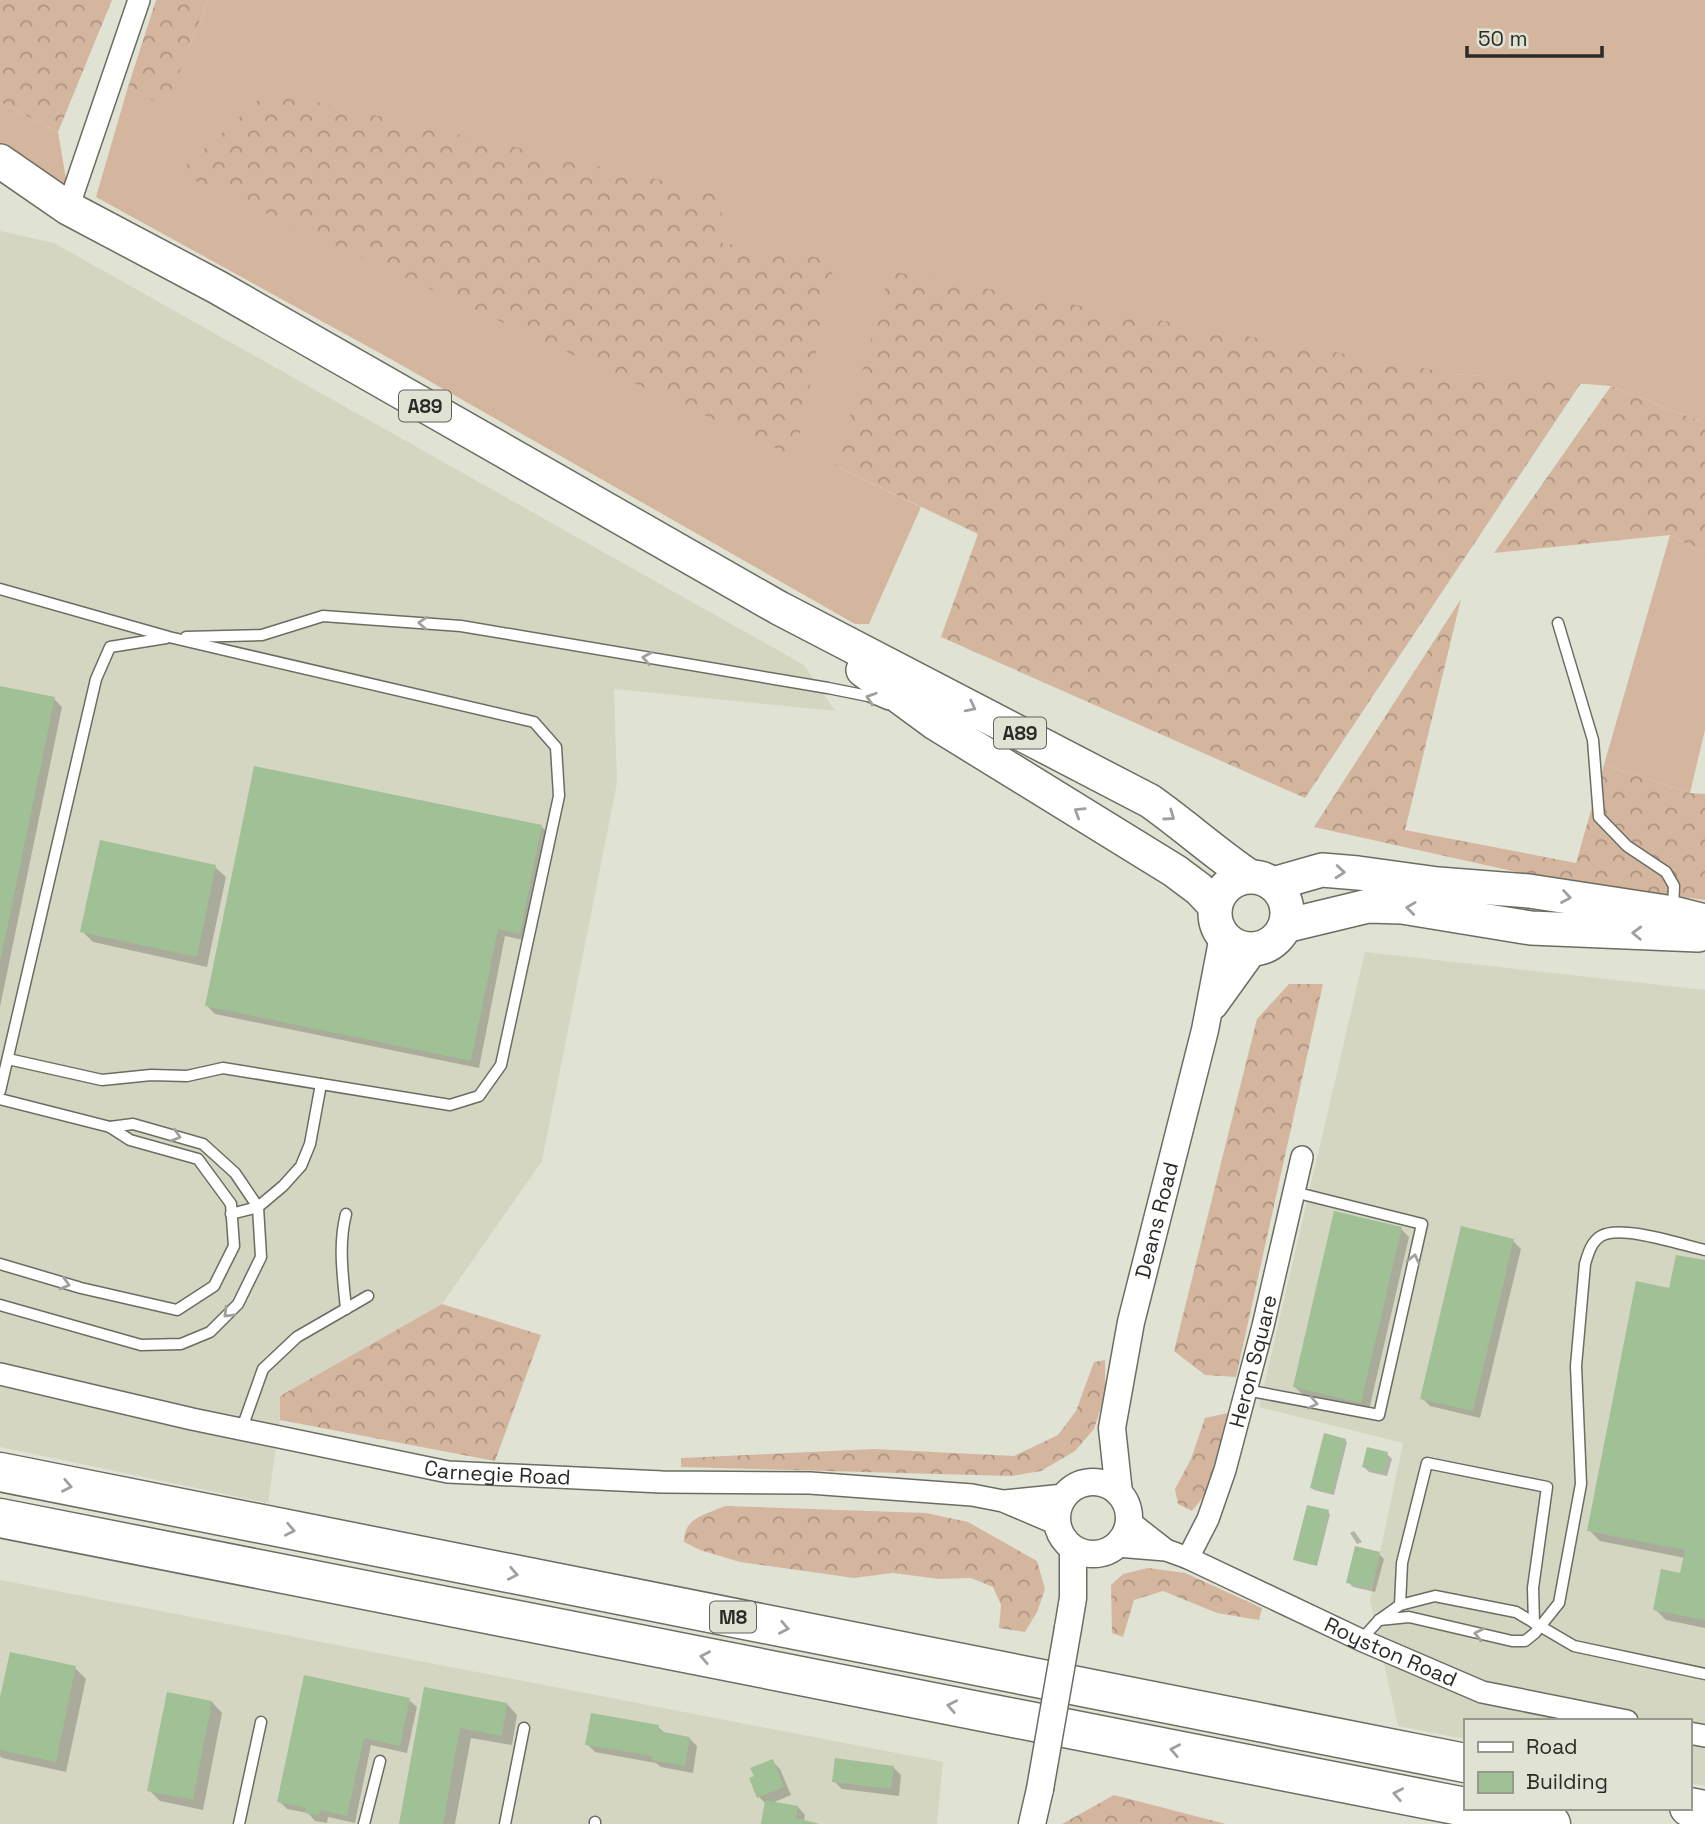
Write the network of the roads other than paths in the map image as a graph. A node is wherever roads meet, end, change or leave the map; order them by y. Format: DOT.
graph roads {
  1 [pos="139,0"];
  2 [pos="0,161"];
  3 [pos="0,188"];
  4 [pos="68,208"];
  5 [pos="0,589"];
  6 [pos="779,608"];
  7 [pos="1558,622"];
  8 [pos="169,637"];
  9 [pos="935,723"];
  10 [pos="1261,880"];
  11 [pos="1673,913"];
  12 [pos="1219,921"];
  13 [pos="1705,921"];
  14 [pos="1285,926"];
  15 [pos="1705,936"];
  16 [pos="1255,949"];
  17 [pos="1209,1014"];
  18 [pos="8,1059"];
  19 [pos="321,1084"];
  20 [pos="0,1091"];
  21 [pos="0,1099"];
  22 [pos="110,1127"];
  23 [pos="1302,1157"];
  24 [pos="1294,1192"];
  25 [pos="258,1207"];
  26 [pos="232,1214"];
  27 [pos="346,1214"];
  28 [pos="1705,1250"];
  29 [pos="0,1264"];
  30 [pos="368,1296"];
  31 [pos="0,1305"];
  32 [pos="346,1309"];
  33 [pos="0,1374"];
  34 [pos="1246,1390"];
  35 [pos="242,1428"];
  36 [pos="1112,1428"];
  37 [pos="0,1472"];
  38 [pos="1074,1489"];
  39 [pos="1119,1493"];
  40 [pos="1003,1501"];
  41 [pos="0,1518"];
  42 [pos="1129,1521"];
  43 [pos="1056,1524"];
  44 [pos="1095,1549"];
  45 [pos="1166,1550"];
  46 [pos="1188,1559"];
  47 [pos="1400,1605"];
  48 [pos="1379,1620"];
  49 [pos="1538,1625"];
  50 [pos="1361,1640"];
  51 [pos="1705,1674"];
  52 [pos="1617,1719"];
  53 [pos="261,1722"];
  54 [pos="524,1728"];
  55 [pos="380,1760"];
  56 [pos="1464,1763"];
  57 [pos="1464,1807"];
  58 [pos="1481,1810"];
  59 [pos="239,1824"];
  60 [pos="364,1824"];
  61 [pos="505,1824"];
  62 [pos="1032,1824"];
  63 [pos="1551,1824"];
  1 -- 4 [label="street"];
  2 -- 4 [label="main road, A89"];
  3 -- 4 [label="main road, A89"];
  4 -- 6 [label="main road, A89"];
  5 -- 8 [label="lane"];
  6 -- 9 [label="main road, A89"];
  6 -- 10 [label="main road, A89, one-way"];
  7 -- 11 [label="lane"];
  9 -- 8 [label="lane, one-way"];
  8 -- 18 [label="lane"];
  8 -- 19 [label="lane"];
  12 -- 9 [label="main road, A89, one-way"];
  10 -- 11 [label="main road, one-way"];
  10 -- 12 [label="main road"];
  10 -- 14 [label="main road"];
  11 -- 13 [label="main road"];
  12 -- 16 [label="main road, A89"];
  12 -- 17 [label="street, Deans Road"];
  15 -- 14 [label="main road, one-way"];
  14 -- 16 [label="main road"];
  16 -- 17 [label="street, Deans Road"];
  17 -- 36 [label="street, Deans Road"];
  18 -- 19 [label="lane"];
  18 -- 20 [label="lane"];
  19 -- 25 [label="lane"];
  21 -- 22 [label="lane"];
  22 -- 25 [label="lane, one-way"];
  22 -- 26 [label="lane"];
  23 -- 24 [label="street, Heron Square"];
  24 -- 34 [label="street, Heron Square"];
  34 -- 24 [label="lane, one-way"];
  25 -- 26 [label="lane"];
  25 -- 31 [label="lane, one-way"];
  29 -- 26 [label="lane, one-way"];
  27 -- 32 [label="lane"];
  28 -- 49 [label="lane"];
  30 -- 32 [label="lane"];
  32 -- 35 [label="lane"];
  33 -- 35 [label="street, Carnegie Road"];
  34 -- 46 [label="street, Heron Square"];
  35 -- 40 [label="street, Carnegie Road"];
  36 -- 38 [label="street, Deans Road"];
  36 -- 39 [label="street, Deans Road"];
  37 -- 56 [label="highway, M8, one-way"];
  38 -- 39 [label="street"];
  38 -- 40 [label="street, Carnegie Road"];
  38 -- 43 [label="street"];
  39 -- 42 [label="street"];
  40 -- 43 [label="street, Carnegie Road"];
  57 -- 41 [label="highway, M8, one-way"];
  42 -- 44 [label="street"];
  42 -- 45 [label="street, Royston Road"];
  43 -- 44 [label="street"];
  44 -- 45 [label="street, Royston Road"];
  44 -- 62 [label="street, bridge"];
  45 -- 46 [label="street, Royston Road"];
  46 -- 50 [label="street, Royston Road"];
  47 -- 48 [label="lane"];
  47 -- 49 [label="lane"];
  47 -- 49 [label="lane"];
  49 -- 48 [label="lane, one-way"];
  48 -- 50 [label="lane"];
  49 -- 51 [label="lane"];
  50 -- 52 [label="street, Royston Road"];
  53 -- 59 [label="lane"];
  54 -- 61 [label="lane"];
  55 -- 60 [label="lane"];
  58 -- 63 [label="highway"];
}
